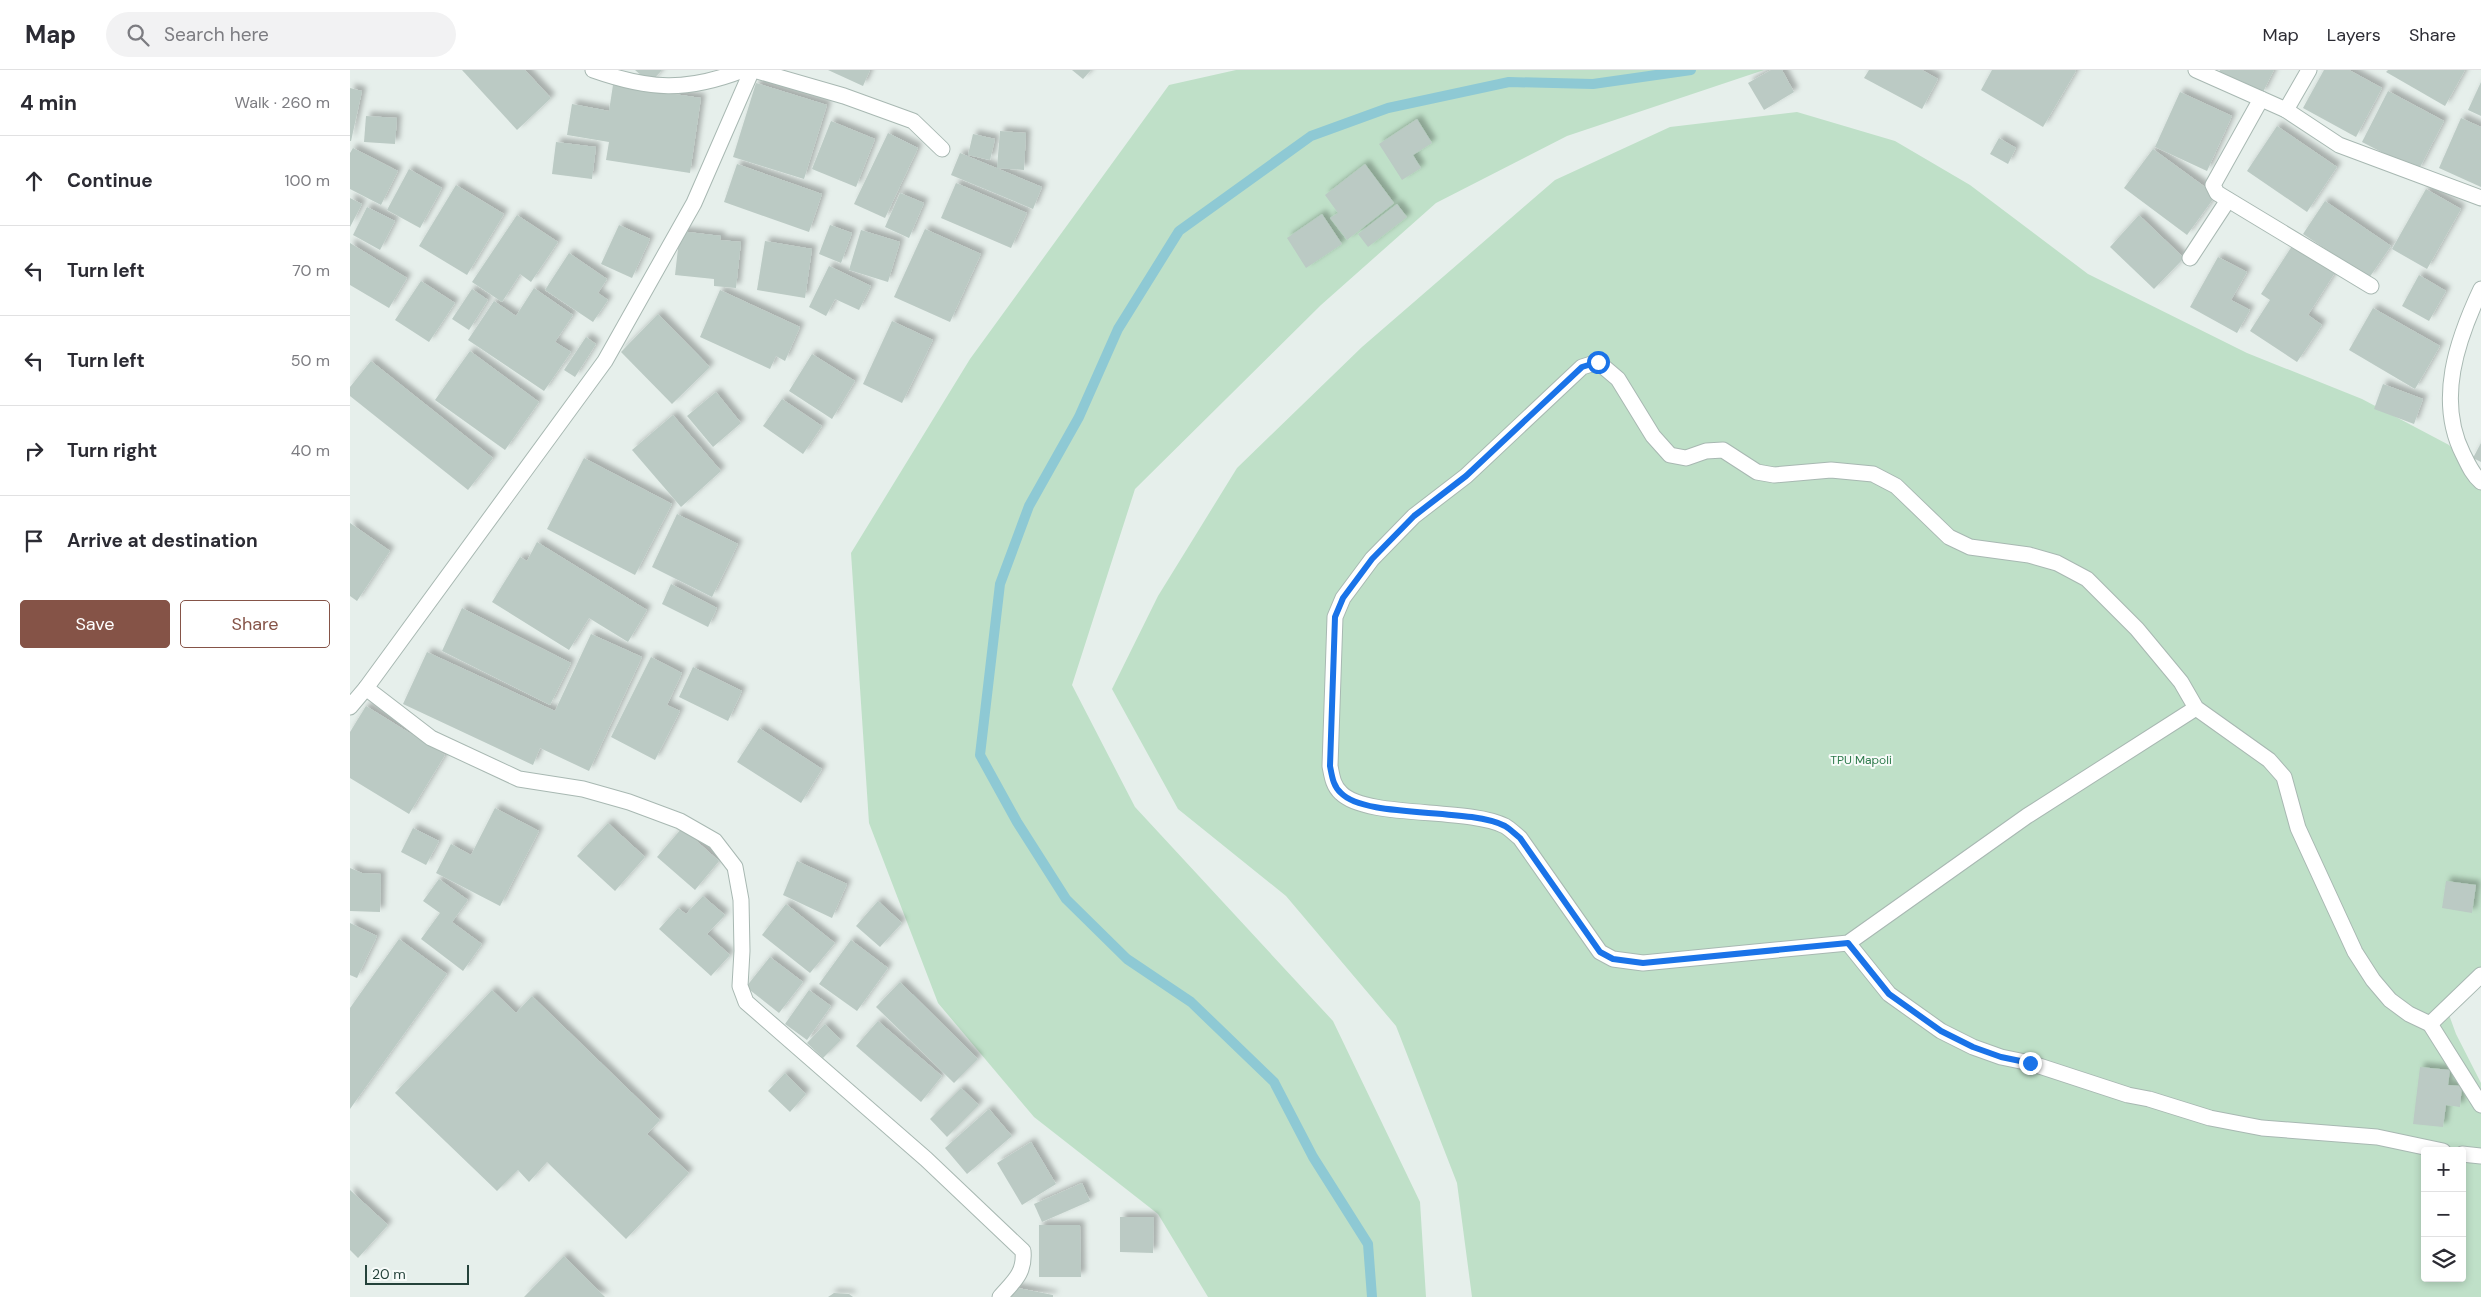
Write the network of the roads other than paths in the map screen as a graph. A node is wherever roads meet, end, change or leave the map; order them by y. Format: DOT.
graph roads {
  1 [pos="593,70"];
  2 [pos="743,70"];
  3 [pos="753,70"];
  4 [pos="2196,70"];
  5 [pos="2309,70"];
  6 [pos="2261,99"];
  7 [pos="2286,110"];
  8 [pos="942,149"];
  9 [pos="2481,198"];
  10 [pos="2228,200"];
  11 [pos="2190,258"];
  12 [pos="2371,286"];
  13 [pos="2481,289"];
  14 [pos="2481,482"];
  15 [pos="366,688"];
  16 [pos="350,706"];
  17 [pos="2196,708"];
  18 [pos="1848,943"];
  19 [pos="2481,975"];
  20 [pos="2430,1024"];
  21 [pos="2481,1106"];
  22 [pos="2423,1147"];
  23 [pos="2466,1154"];
  24 [pos="2481,1156"];
  25 [pos="1000,1297"];
  1 -- 2 [label="street"];
  3 -- 8 [label="street"];
  3 -- 15 [label="street"];
  4 -- 6 [label="street"];
  5 -- 7 [label="street"];
  6 -- 7 [label="street"];
  6 -- 10 [label="street"];
  7 -- 9 [label="street"];
  10 -- 11 [label="street"];
  10 -- 12 [label="street"];
  13 -- 14 [label="street"];
  15 -- 16 [label="street"];
  15 -- 25 [label="street"];
  17 -- 18 [label="street"];
  17 -- 18 [label="street"];
  17 -- 20 [label="street"];
  18 -- 22 [label="street"];
  19 -- 20 [label="street"];
  20 -- 21 [label="street"];
  23 -- 24 [label="street"];
}
